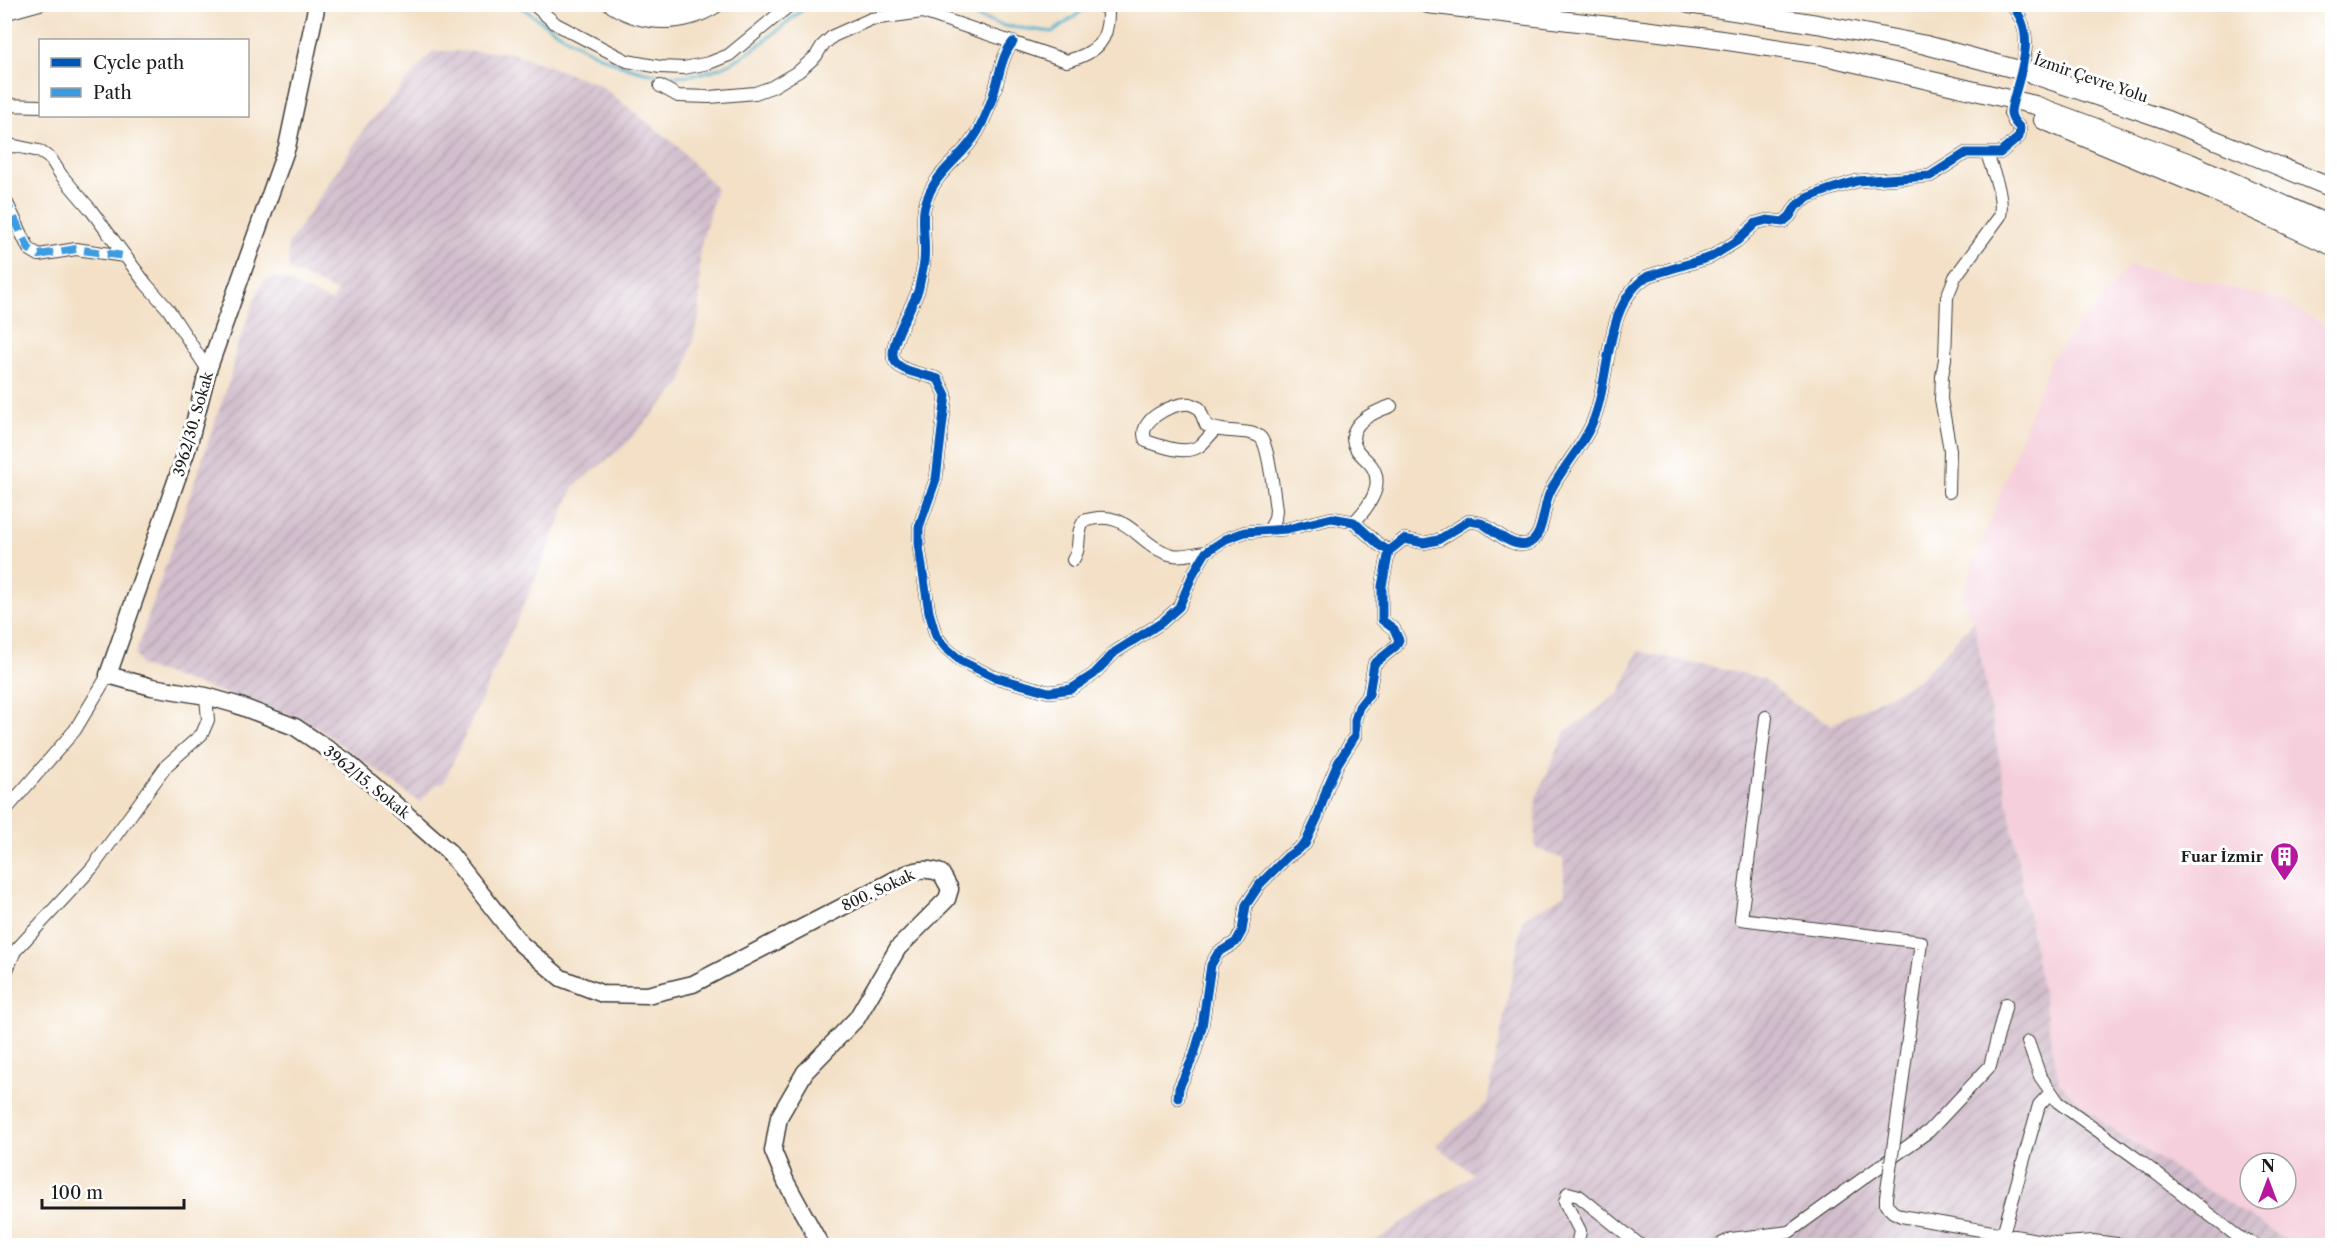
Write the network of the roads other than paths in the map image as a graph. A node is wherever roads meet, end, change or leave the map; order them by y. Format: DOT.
graph roads {
  1 [pos="40,4"];
  2 [pos="317,4"];
  3 [pos="533,4"];
  4 [pos="613,4"];
  5 [pos="716,4"];
  6 [pos="790,4"];
  7 [pos="1098,4"];
  8 [pos="1428,4"];
  9 [pos="1689,4"];
  10 [pos="2011,4"];
  11 [pos="24,7"];
  12 [pos="4,14"];
  13 [pos="1013,42"];
  14 [pos="2023,65"];
  15 [pos="1925,79"];
  16 [pos="660,86"];
  17 [pos="4,105"];
  18 [pos="39,106"];
  19 [pos="2010,113"];
  20 [pos="4,147"];
  21 [pos="1987,153"];
  22 [pos="2332,188"];
  23 [pos="4,197"];
  24 [pos="2332,226"];
  25 [pos="2332,246"];
  26 [pos="124,256"];
  27 [pos="208,370"];
  28 [pos="1391,406"];
  29 [pos="1215,430"];
  30 [pos="1949,492"];
  31 [pos="1354,522"];
  32 [pos="1269,530"];
  33 [pos="1389,551"];
  34 [pos="1206,552"];
  35 [pos="1073,560"];
  36 [pos="108,675"];
  37 [pos="206,696"];
  38 [pos="1766,717"];
  39 [pos="4,812"];
  40 [pos="448,851"];
  41 [pos="4,977"];
  42 [pos="2006,1004"];
  43 [pos="2028,1042"];
  44 [pos="2050,1092"];
  45 [pos="1178,1098"];
  46 [pos="2003,1234"];
  47 [pos="821,1245"];
  48 [pos="1577,1245"];
  49 [pos="1641,1245"];
  50 [pos="1717,1245"];
  51 [pos="2066,1245"];
  52 [pos="2132,1245"];
  53 [pos="2257,1245"];
  1 -- 11 [label="street"];
  2 -- 27 [label="main road, 3962/30. Sokak"];
  3 -- 6 [label="street"];
  4 -- 5 [label="highway"];
  7 -- 13 [label="street"];
  8 -- 15 [label="highway"];
  9 -- 22 [label="highway, İzmir Çevre Yolu"];
  10 -- 14 [label="street"];
  11 -- 12 [label="street"];
  13 -- 16 [label="street"];
  13 -- 34 [label="street"];
  15 -- 24 [label="highway"];
  15 -- 25 [label="highway"];
  17 -- 18 [label="street"];
  19 -- 21 [label="street"];
  20 -- 26 [label="street"];
  21 -- 30 [label="street"];
  21 -- 33 [label="street"];
  23 -- 26 [label="street"];
  26 -- 27 [label="street"];
  27 -- 36 [label="main road, 3962/30. Sokak"];
  28 -- 31 [label="street"];
  29 -- 29 [label="street"];
  29 -- 32 [label="street"];
  31 -- 32 [label="street"];
  31 -- 33 [label="street"];
  32 -- 34 [label="street"];
  33 -- 45 [label="street"];
  34 -- 35 [label="street"];
  36 -- 37 [label="main road, 3962/15. Sokak"];
  36 -- 39 [label="street, 3962/30. Sokak"];
  37 -- 40 [label="main road, 3962/15. Sokak"];
  37 -- 41 [label="street"];
  38 -- 46 [label="street, bridge"];
  40 -- 47 [label="main road, 800. Sokak"];
  42 -- 50 [label="street"];
  43 -- 44 [label="street"];
  44 -- 46 [label="street"];
  44 -- 53 [label="street"];
  46 -- 51 [label="street"];
  48 -- 49 [label="street"];
  51 -- 52 [label="street"];
}
